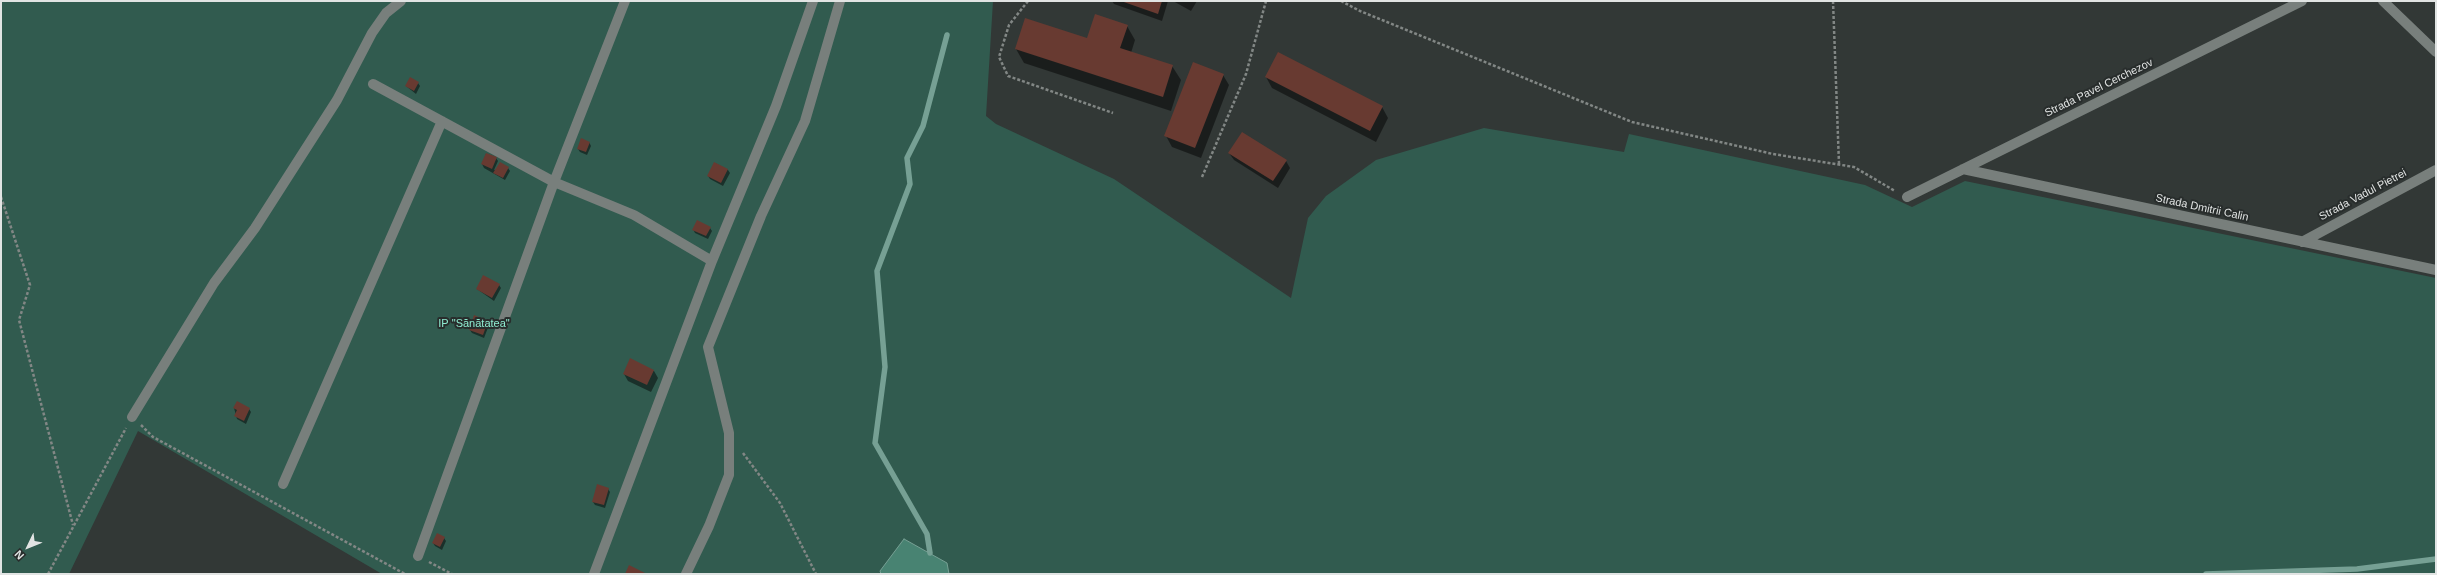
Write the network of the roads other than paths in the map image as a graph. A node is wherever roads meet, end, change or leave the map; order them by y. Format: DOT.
graph roads {
  1 [pos="401,1"];
  2 [pos="626,1"];
  3 [pos="813,1"];
  4 [pos="840,1"];
  5 [pos="2302,1"];
  6 [pos="2383,1"];
  7 [pos="2436,52"];
  8 [pos="373,84"];
  9 [pos="442,121"];
  10 [pos="1963,169"];
  11 [pos="2436,170"];
  12 [pos="554,182"];
  13 [pos="1907,197"];
  14 [pos="2302,242"];
  15 [pos="712,261"];
  16 [pos="2436,270"];
  17 [pos="132,417"];
  18 [pos="283,484"];
  19 [pos="418,556"];
  20 [pos="594,574"];
  21 [pos="686,574"];
  1 -- 17 [label="street"];
  2 -- 12 [label="street"];
  3 -- 15 [label="street"];
  4 -- 21 [label="street"];
  5 -- 10 [label="street, Strada Pavel Cerchezov"];
  6 -- 7 [label="street"];
  8 -- 9 [label="street"];
  9 -- 12 [label="street"];
  9 -- 18 [label="street"];
  10 -- 13 [label="street, Strada Pavel Cerchezov"];
  10 -- 14 [label="street, Strada Dmitrii Calin"];
  11 -- 14 [label="street, Strada Vadul Pietrei"];
  12 -- 15 [label="street"];
  12 -- 19 [label="street"];
  14 -- 16 [label="street, Strada Dmitrii Calin"];
  15 -- 20 [label="street"];
}
